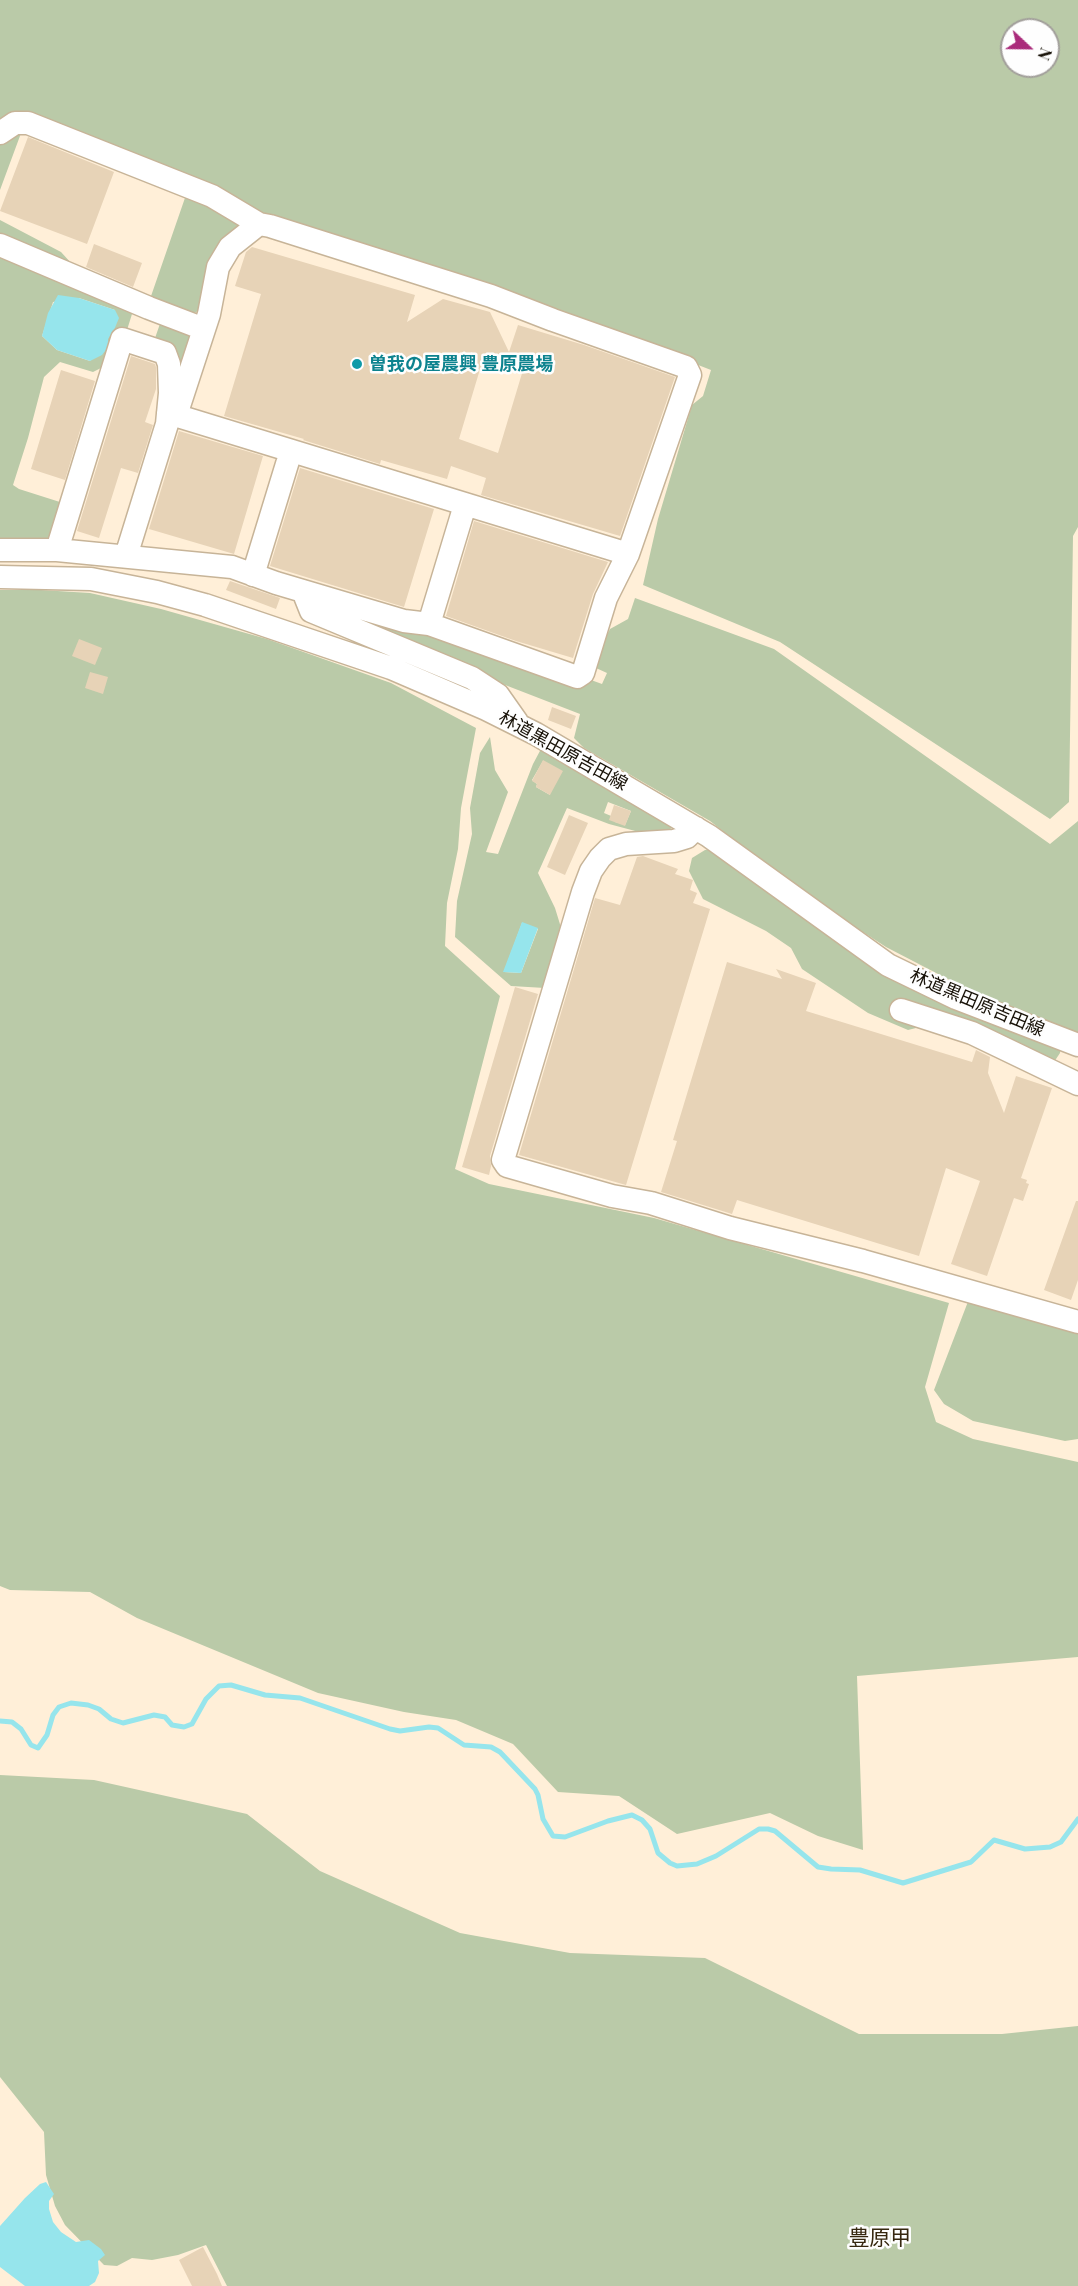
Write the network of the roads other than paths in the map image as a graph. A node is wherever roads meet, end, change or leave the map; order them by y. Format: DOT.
graph roads {
  1 [pos="0,133"];
  2 [pos="259,224"];
  3 [pos="0,245"];
  4 [pos="149,308"];
  5 [pos="204,329"];
  6 [pos="138,344"];
  7 [pos="172,414"];
  8 [pos="291,451"];
  9 [pos="465,505"];
  10 [pos="0,550"];
  11 [pos="57,550"];
  12 [pos="628,554"];
  13 [pos="126,556"];
  14 [pos="253,575"];
  15 [pos="0,577"];
  16 [pos="303,591"];
  17 [pos="429,624"];
  18 [pos="520,726"];
  19 [pos="696,828"];
  20 [pos="901,1010"];
  21 [pos="1078,1045"];
  22 [pos="1078,1054"];
  23 [pos="1073,1081"];
  24 [pos="1078,1322"];
  1 -- 2 [label="street"];
  2 -- 5 [label="street"];
  2 -- 12 [label="street"];
  3 -- 4 [label="street"];
  4 -- 5 [label="street"];
  4 -- 6 [label="street"];
  5 -- 7 [label="street"];
  6 -- 7 [label="street"];
  6 -- 11 [label="street"];
  7 -- 8 [label="street"];
  7 -- 13 [label="street"];
  8 -- 9 [label="street"];
  8 -- 14 [label="street"];
  9 -- 12 [label="street"];
  9 -- 17 [label="street"];
  10 -- 11 [label="street"];
  11 -- 13 [label="street"];
  12 -- 17 [label="street"];
  13 -- 14 [label="street"];
  14 -- 16 [label="street"];
  15 -- 18 [label="street, 林道黒田原吉田線"];
  16 -- 17 [label="street"];
  16 -- 18 [label="street"];
  18 -- 19 [label="street, 林道黒田原吉田線"];
  19 -- 21 [label="street, 林道黒田原吉田線"];
  19 -- 24 [label="street"];
  20 -- 23 [label="street"];
  22 -- 23 [label="street"];
}
